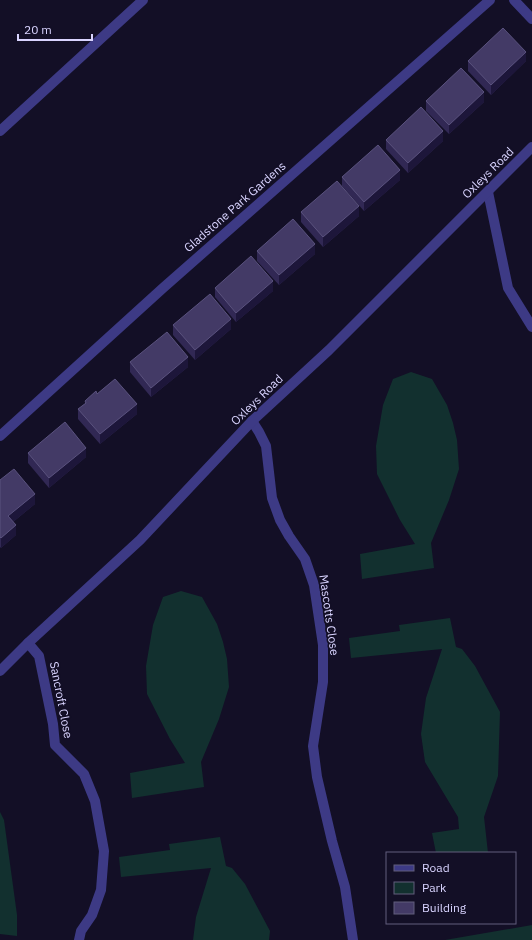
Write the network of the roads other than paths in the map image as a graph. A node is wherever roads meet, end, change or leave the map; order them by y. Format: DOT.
graph roads {
  1 [pos="143,0"];
  2 [pos="490,0"];
  3 [pos="514,0"];
  4 [pos="532,19"];
  5 [pos="0,131"];
  6 [pos="532,148"];
  7 [pos="488,192"];
  8 [pos="532,327"];
  9 [pos="252,421"];
  10 [pos="0,436"];
  11 [pos="28,643"];
  12 [pos="0,671"];
  13 [pos="79,940"];
  14 [pos="353,940"];
  1 -- 5 [label="street"];
  2 -- 10 [label="street, Gladstone Park Gardens"];
  3 -- 4 [label="street"];
  6 -- 7 [label="street, Oxleys Road"];
  7 -- 8 [label="street"];
  7 -- 9 [label="street, Oxleys Road"];
  9 -- 11 [label="street, Oxleys Road"];
  9 -- 14 [label="street, Mascotts Close"];
  11 -- 12 [label="street, Oxleys Road"];
  11 -- 13 [label="street, Sancroft Close"];
}
